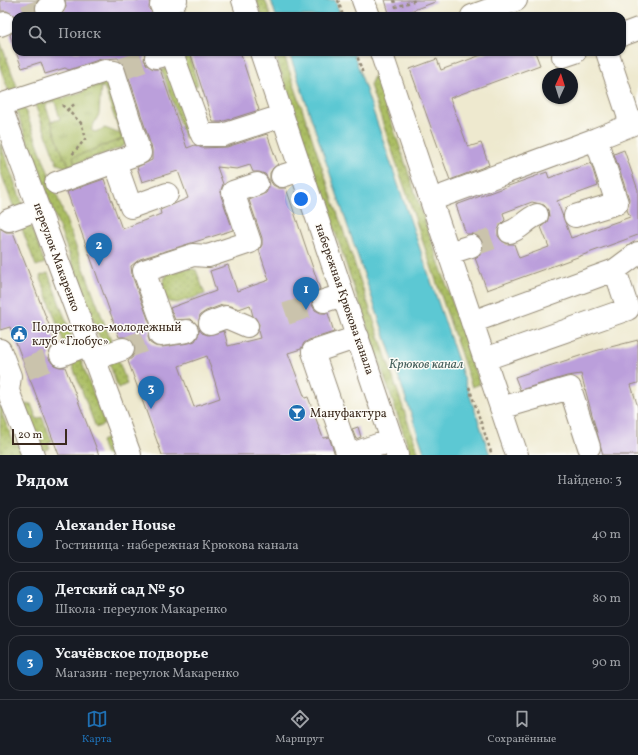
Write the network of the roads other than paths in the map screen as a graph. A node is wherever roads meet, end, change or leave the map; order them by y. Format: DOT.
graph roads {
  1 [pos="243,0"];
  2 [pos="363,0"];
  3 [pos="516,0"];
  4 [pos="247,12"];
  5 [pos="367,12"];
  6 [pos="483,12"];
  7 [pos="638,29"];
  8 [pos="626,34"];
  9 [pos="160,56"];
  10 [pos="173,56"];
  11 [pos="262,56"];
  12 [pos="382,56"];
  13 [pos="609,56"];
  14 [pos="156,57"];
  15 [pos="1,113"];
  16 [pos="282,116"];
  17 [pos="634,123"];
  18 [pos="596,139"];
  19 [pos="115,162"];
  20 [pos="56,183"];
  21 [pos="257,184"];
  22 [pos="167,194"];
  23 [pos="430,200"];
  24 [pos="39,209"];
  25 [pos="537,215"];
  26 [pos="575,216"];
  27 [pos="9,220"];
  28 [pos="510,232"];
  29 [pos="470,246"];
  30 [pos="449,253"];
  31 [pos="638,253"];
  32 [pos="615,270"];
  33 [pos="472,322"];
  34 [pos="210,323"];
  35 [pos="247,326"];
  36 [pos="171,333"];
  37 [pos="358,337"];
  38 [pos="123,349"];
  39 [pos="0,350"];
  40 [pos="92,351"];
  41 [pos="61,355"];
  42 [pos="485,359"];
  43 [pos="501,408"];
  44 [pos="395,447"];
  45 [pos="589,447"];
  46 [pos="33,455"];
  47 [pos="130,455"];
  48 [pos="348,455"];
  49 [pos="517,455"];
  1 -- 4 [label="street"];
  2 -- 5 [label="street"];
  3 -- 6 [label="street"];
  7 -- 8 [label="street"];
  9 -- 14 [label="street"];
  10 -- 16 [label="street"];
  11 -- 16 [label="street, набережная Крюкова канала"];
  12 -- 23 [label="street"];
  13 -- 17 [label="street"];
  15 -- 19 [label="street"];
  15 -- 24 [label="street, переулок Макаренко"];
  16 -- 37 [label="street, набережная Крюкова канала"];
  17 -- 18 [label="street"];
  18 -- 23 [label="street"];
  18 -- 26 [label="street"];
  19 -- 20 [label="street"];
  19 -- 22 [label="street"];
  21 -- 36 [label="street"];
  23 -- 30 [label="street"];
  24 -- 27 [label="street"];
  24 -- 40 [label="street, переулок Макаренко"];
  25 -- 28 [label="street"];
  29 -- 30 [label="street"];
  30 -- 33 [label="street"];
  31 -- 32 [label="street"];
  32 -- 33 [label="street"];
  32 -- 42 [label="street"];
  33 -- 42 [label="street"];
  34 -- 35 [label="street"];
  37 -- 44 [label="street, набережная Крюкова канала"];
  37 -- 48 [label="street"];
  38 -- 40 [label="street"];
  39 -- 46 [label="street"];
  40 -- 41 [label="street"];
  40 -- 47 [label="street, переулок Макаренко"];
  42 -- 43 [label="street"];
  43 -- 45 [label="street"];
  43 -- 49 [label="street"];
  44 -- 48 [label="street"];
}
